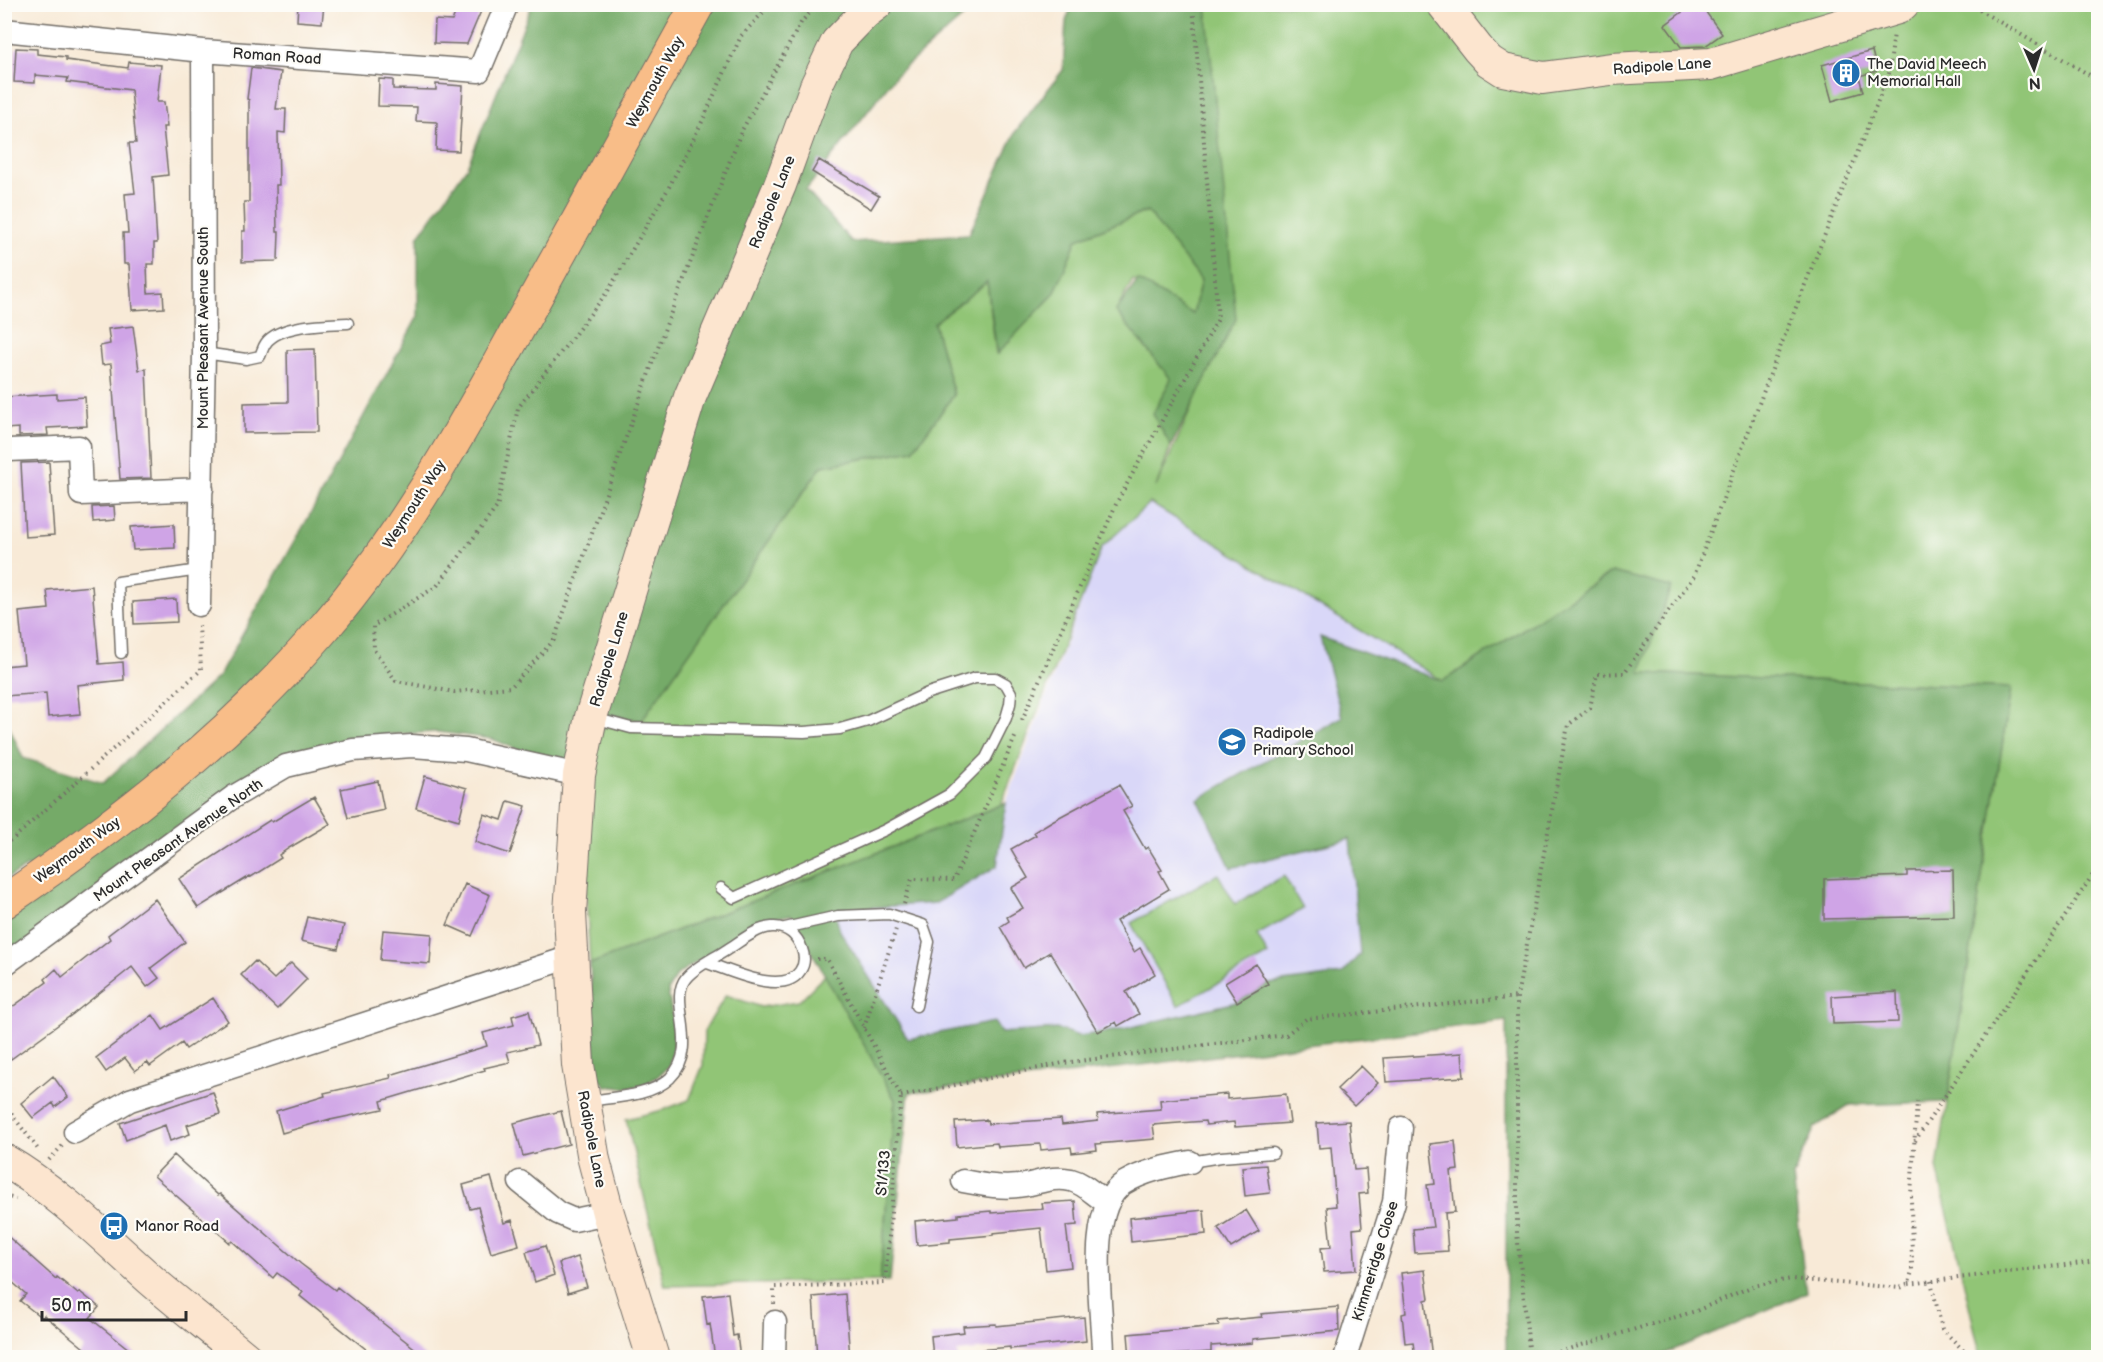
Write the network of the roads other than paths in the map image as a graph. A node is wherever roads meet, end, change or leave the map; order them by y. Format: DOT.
graph roads {
  1 [pos="507,4"];
  2 [pos="698,4"];
  3 [pos="877,4"];
  4 [pos="1443,4"];
  5 [pos="1900,6"];
  6 [pos="4,30"];
  7 [pos="203,51"];
  8 [pos="348,323"];
  9 [pos="204,353"];
  10 [pos="9,450"];
  11 [pos="202,489"];
  12 [pos="199,570"];
  13 [pos="199,605"];
  14 [pos="121,653"];
  15 [pos="591,717"];
  16 [pos="579,775"];
  17 [pos="721,888"];
  18 [pos="4,902"];
  19 [pos="785,928"];
  20 [pos="571,957"];
  21 [pos="706,963"];
  22 [pos="4,964"];
  23 [pos="916,1006"];
  24 [pos="584,1101"];
  25 [pos="1401,1128"];
  26 [pos="75,1132"];
  27 [pos="1273,1153"];
  28 [pos="1190,1162"];
  29 [pos="8,1165"];
  30 [pos="963,1181"];
  31 [pos="520,1182"];
  32 [pos="1108,1203"];
  33 [pos="608,1214"];
  34 [pos="775,1322"];
  35 [pos="246,1358"];
  36 [pos="653,1358"];
  37 [pos="774,1358"];
  38 [pos="1103,1358"];
  39 [pos="1345,1358"];
  1 -- 7 [label="street, Roman Road"];
  2 -- 18 [label="highway, Weymouth Way"];
  3 -- 15 [label="street, Radipole Lane"];
  4 -- 5 [label="street, Radipole Lane"];
  6 -- 7 [label="street, Roman Road"];
  7 -- 9 [label="street, Mount Pleasant Avenue South"];
  8 -- 9 [label="lane"];
  9 -- 11 [label="street, Mount Pleasant Avenue South"];
  10 -- 11 [label="street"];
  11 -- 12 [label="street, Mount Pleasant Avenue South"];
  12 -- 13 [label="street, Mount Pleasant Avenue South"];
  12 -- 14 [label="lane"];
  15 -- 16 [label="street, Radipole Lane"];
  15 -- 17 [label="lane"];
  16 -- 20 [label="street, Radipole Lane"];
  16 -- 22 [label="street, Mount Pleasant Avenue North"];
  19 -- 21 [label="lane"];
  19 -- 21 [label="lane"];
  19 -- 23 [label="lane"];
  20 -- 24 [label="street, Radipole Lane"];
  20 -- 26 [label="street"];
  21 -- 24 [label="lane"];
  24 -- 33 [label="street, Radipole Lane"];
  25 -- 39 [label="street, Kimmeridge Close"];
  27 -- 28 [label="lane"];
  28 -- 32 [label="street"];
  29 -- 35 [label="street"];
  30 -- 32 [label="street"];
  31 -- 33 [label="street"];
  32 -- 38 [label="street"];
  33 -- 36 [label="street, Radipole Lane"];
  34 -- 37 [label="street"];
}
